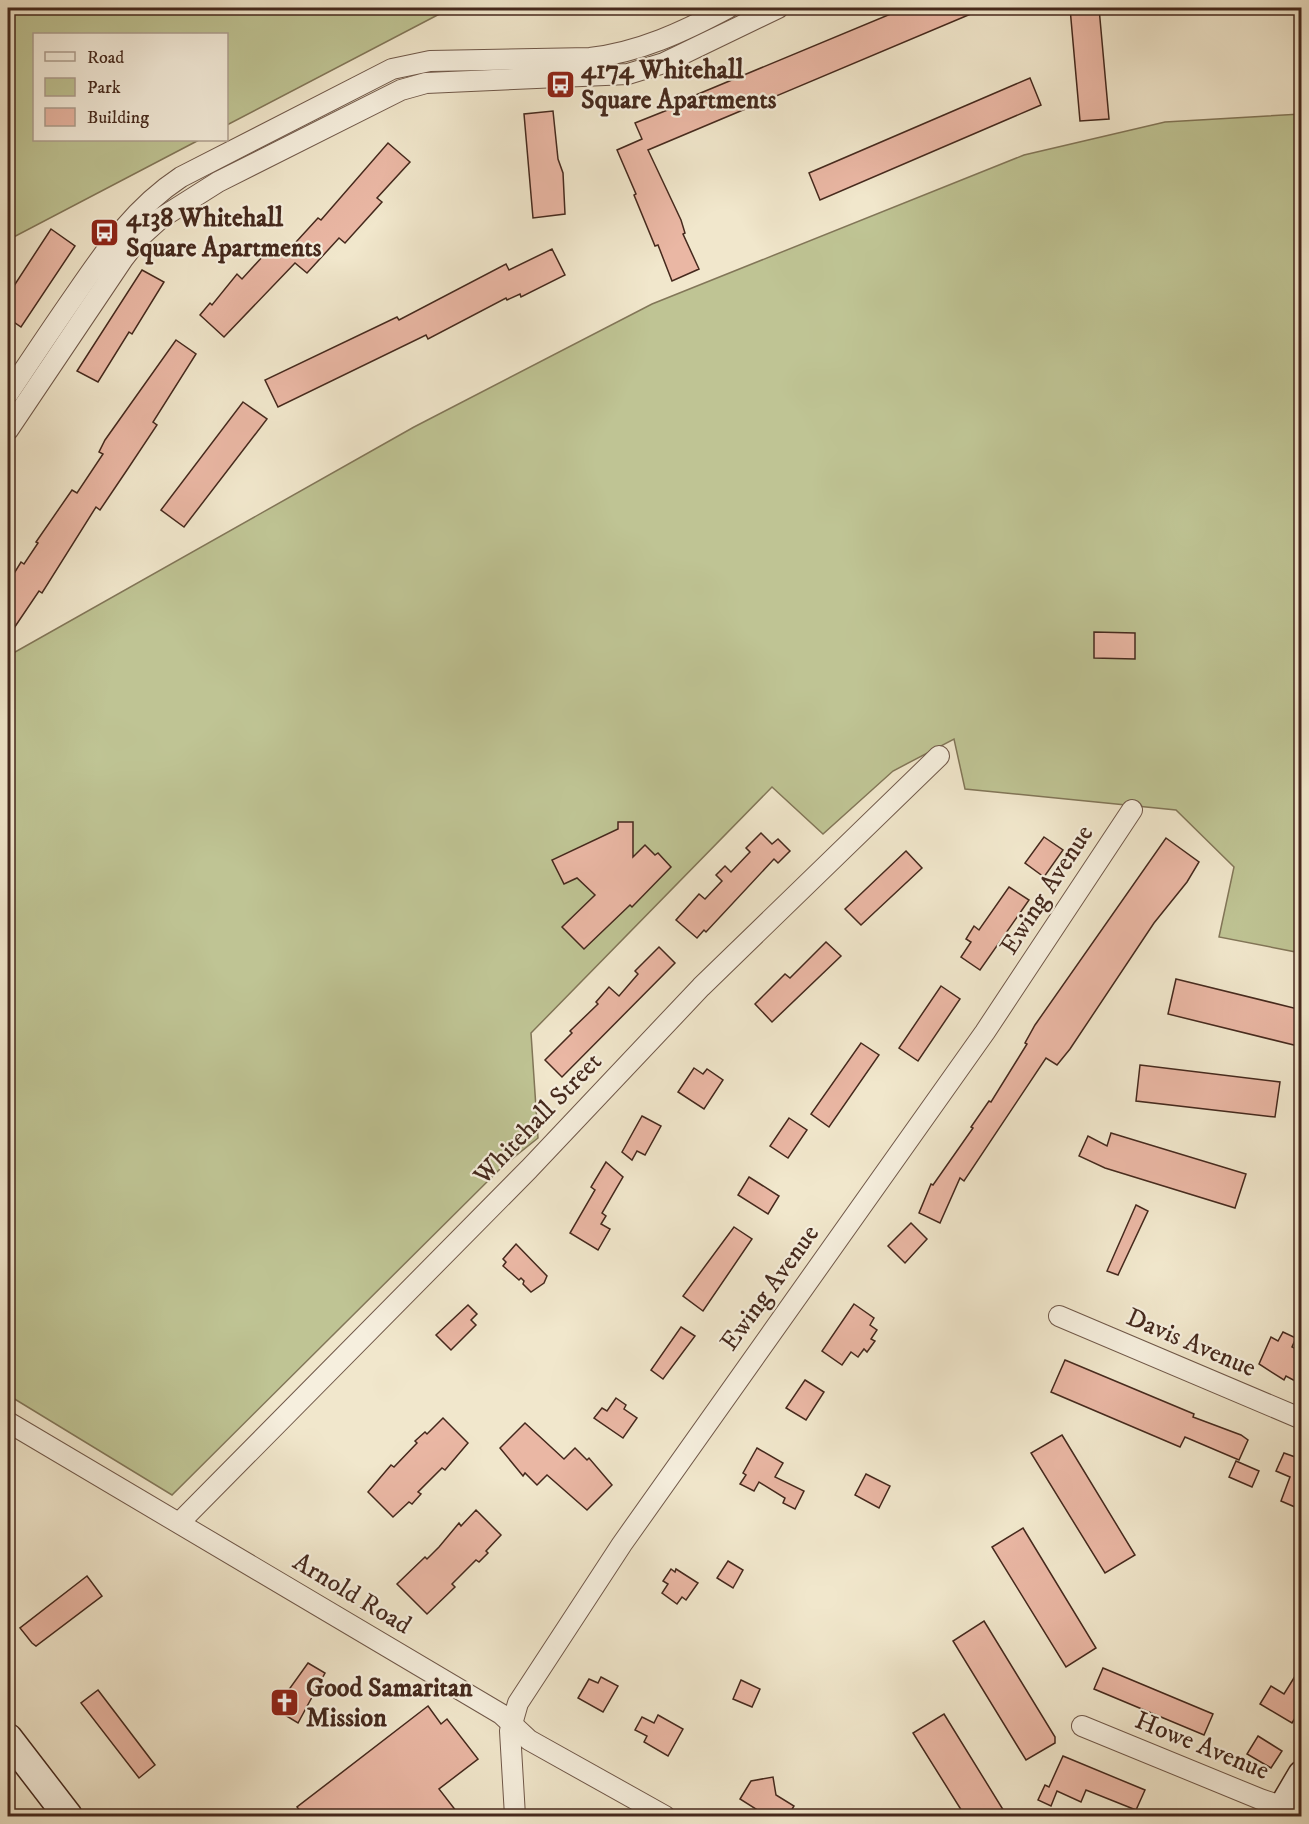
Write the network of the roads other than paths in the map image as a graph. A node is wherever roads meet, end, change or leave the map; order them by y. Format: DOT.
graph roads {
  1 [pos="728,8"];
  2 [pos="778,8"];
  3 [pos="8,394"];
  4 [pos="8,430"];
  5 [pos="939,756"];
  6 [pos="1132,810"];
  7 [pos="1059,1316"];
  8 [pos="1302,1419"];
  9 [pos="8,1422"];
  10 [pos="180,1522"];
  11 [pos="513,1722"];
  12 [pos="1082,1726"];
  13 [pos="8,1738"];
  14 [pos="1302,1775"];
  15 [pos="1288,1812"];
  16 [pos="68,1816"];
  17 [pos="515,1816"];
  18 [pos="665,1816"];
  1 -- 3 [label="street"];
  2 -- 4 [label="street"];
  5 -- 10 [label="street, Whitehall Street"];
  6 -- 11 [label="street, Ewing Avenue"];
  7 -- 8 [label="street, Davis Avenue"];
  9 -- 10 [label="street, Arnold Road"];
  10 -- 11 [label="street, Arnold Road"];
  11 -- 17 [label="street, Ewing Avenue"];
  11 -- 18 [label="street, Arnold Road"];
  12 -- 15 [label="street, Howe Avenue"];
  13 -- 16 [label="main road"];
  14 -- 15 [label="main road"];
}
